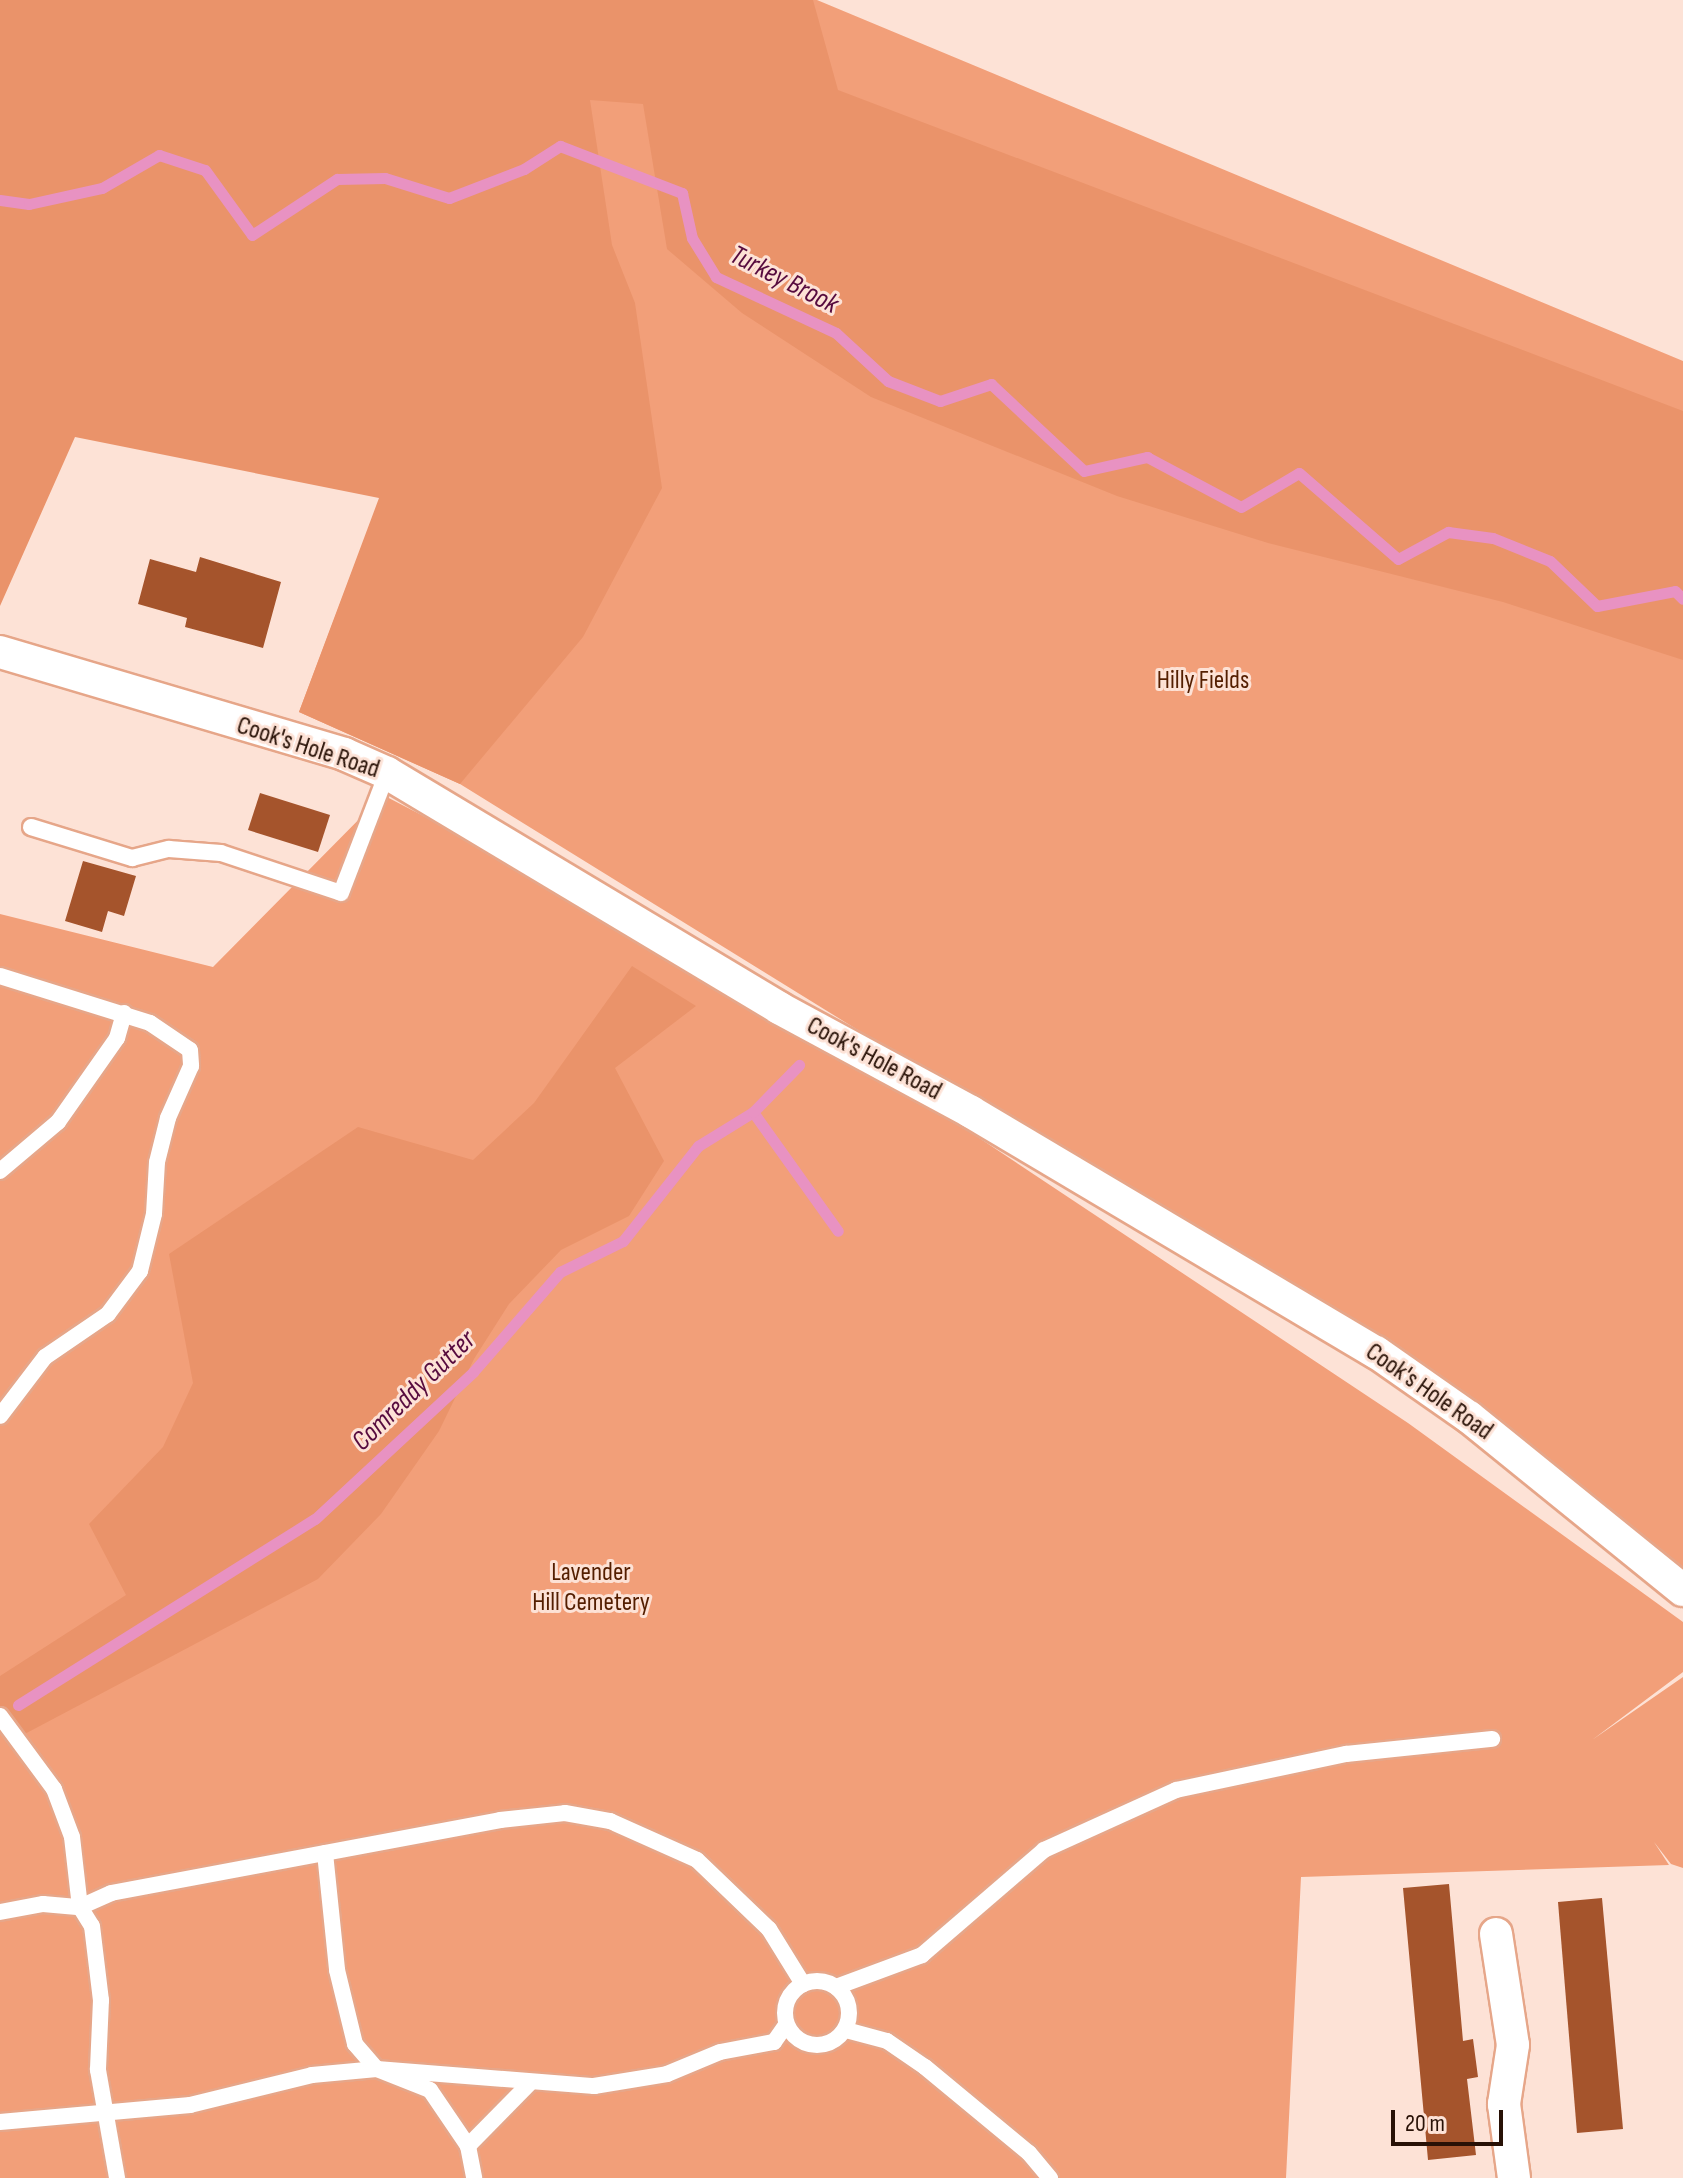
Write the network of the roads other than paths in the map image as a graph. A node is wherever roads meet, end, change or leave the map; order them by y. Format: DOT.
graph roads {
  1 [pos="0,652"];
  2 [pos="387,773"];
  3 [pos="31,827"];
  4 [pos="0,976"];
  5 [pos="124,1013"];
  6 [pos="0,1171"];
  7 [pos="0,1416"];
  8 [pos="1683,1590"];
  9 [pos="0,1716"];
  10 [pos="1492,1739"];
  11 [pos="325,1853"];
  12 [pos="80,1907"];
  13 [pos="0,1912"];
  14 [pos="1496,1934"];
  15 [pos="803,1984"];
  16 [pos="836,1987"];
  17 [pos="786,2025"];
  18 [pos="846,2030"];
  19 [pos="377,2069"];
  20 [pos="529,2084"];
  21 [pos="105,2113"];
  22 [pos="0,2122"];
  23 [pos="468,2146"];
  24 [pos="117,2178"];
  25 [pos="474,2178"];
  26 [pos="1050,2178"];
  27 [pos="1514,2178"];
  1 -- 2 [label="street, Cook's Hole Road"];
  2 -- 3 [label="lane"];
  2 -- 8 [label="street, Cook's Hole Road"];
  4 -- 5 [label="lane"];
  5 -- 6 [label="lane"];
  5 -- 7 [label="lane"];
  9 -- 12 [label="lane"];
  10 -- 16 [label="lane"];
  11 -- 12 [label="lane"];
  11 -- 15 [label="lane"];
  11 -- 19 [label="lane"];
  12 -- 13 [label="lane"];
  12 -- 21 [label="lane"];
  14 -- 27 [label="street"];
  15 -- 16 [label="lane"];
  15 -- 17 [label="lane"];
  16 -- 18 [label="lane"];
  17 -- 18 [label="lane"];
  17 -- 20 [label="lane"];
  18 -- 26 [label="lane"];
  19 -- 20 [label="lane"];
  19 -- 21 [label="lane"];
  19 -- 23 [label="lane"];
  20 -- 23 [label="lane"];
  21 -- 22 [label="lane"];
  21 -- 24 [label="lane"];
  23 -- 25 [label="lane"];
}
